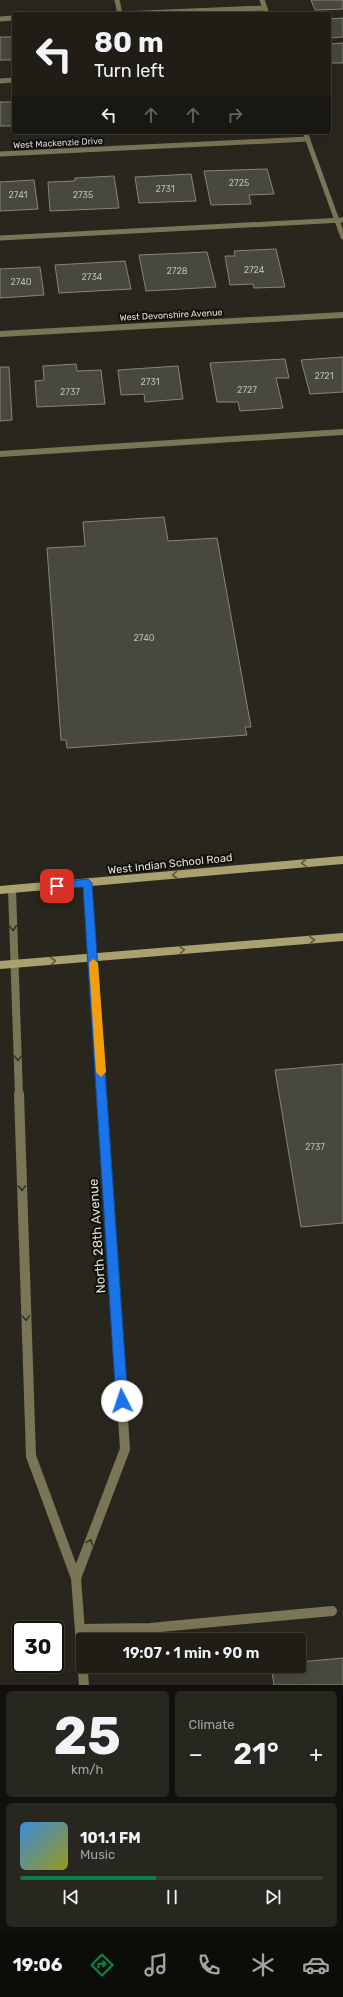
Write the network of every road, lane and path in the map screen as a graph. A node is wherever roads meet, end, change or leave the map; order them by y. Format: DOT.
graph roads {
  1 [pos="117,0"];
  2 [pos="262,0"];
  3 [pos="265,8"];
  4 [pos="120,12"];
  5 [pos="168,12"];
  6 [pos="266,12"];
  7 [pos="12,18"];
  8 [pos="0,19"];
  9 [pos="12,80"];
  10 [pos="0,81"];
  11 [pos="306,134"];
  12 [pos="308,139"];
  13 [pos="0,154"];
  14 [pos="340,220"];
  15 [pos="343,237"];
  16 [pos="0,238"];
  17 [pos="343,315"];
  18 [pos="0,334"];
  19 [pos="343,432"];
  20 [pos="0,454"];
  21 [pos="343,860"];
  22 [pos="88,883"];
  23 [pos="12,889"];
  24 [pos="0,890"];
  25 [pos="343,937"];
  26 [pos="93,957"];
  27 [pos="15,964"];
  28 [pos="0,965"];
  29 [pos="76,1578"];
  30 [pos="332,1611"];
  31 [pos="80,1629"];
  32 [pos="84,1685"];
  1 -- 4 [label="street"];
  2 -- 3 [label="street"];
  3 -- 5 [label="street"];
  3 -- 6 [label="street"];
  7 -- 8 [label="street"];
  9 -- 10 [label="street"];
  11 -- 12 [label="street"];
  12 -- 13 [label="street, West Mackenzie Drive"];
  12 -- 14 [label="street"];
  14 -- 15 [label="street"];
  14 -- 16 [label="street"];
  17 -- 18 [label="street, West Devonshire Avenue"];
  19 -- 20 [label="street"];
  21 -- 22 [label="main road, West Indian School Road, one-way"];
  22 -- 23 [label="main road, West Indian School Road"];
  22 -- 26 [label="street, North 28th Avenue"];
  23 -- 24 [label="main road, West Indian School Road"];
  23 -- 27 [label="street, North 28th Avenue, one-way"];
  26 -- 25 [label="main road, one-way"];
  27 -- 26 [label="main road, one-way"];
  29 -- 26 [label="street, North 28th Avenue, one-way"];
  27 -- 28 [label="main road"];
  27 -- 29 [label="street, North 28th Avenue, one-way"];
  29 -- 31 [label="street, North 28th Avenue"];
  30 -- 31 [label="street"];
  31 -- 32 [label="street, North 28th Avenue"];
}
